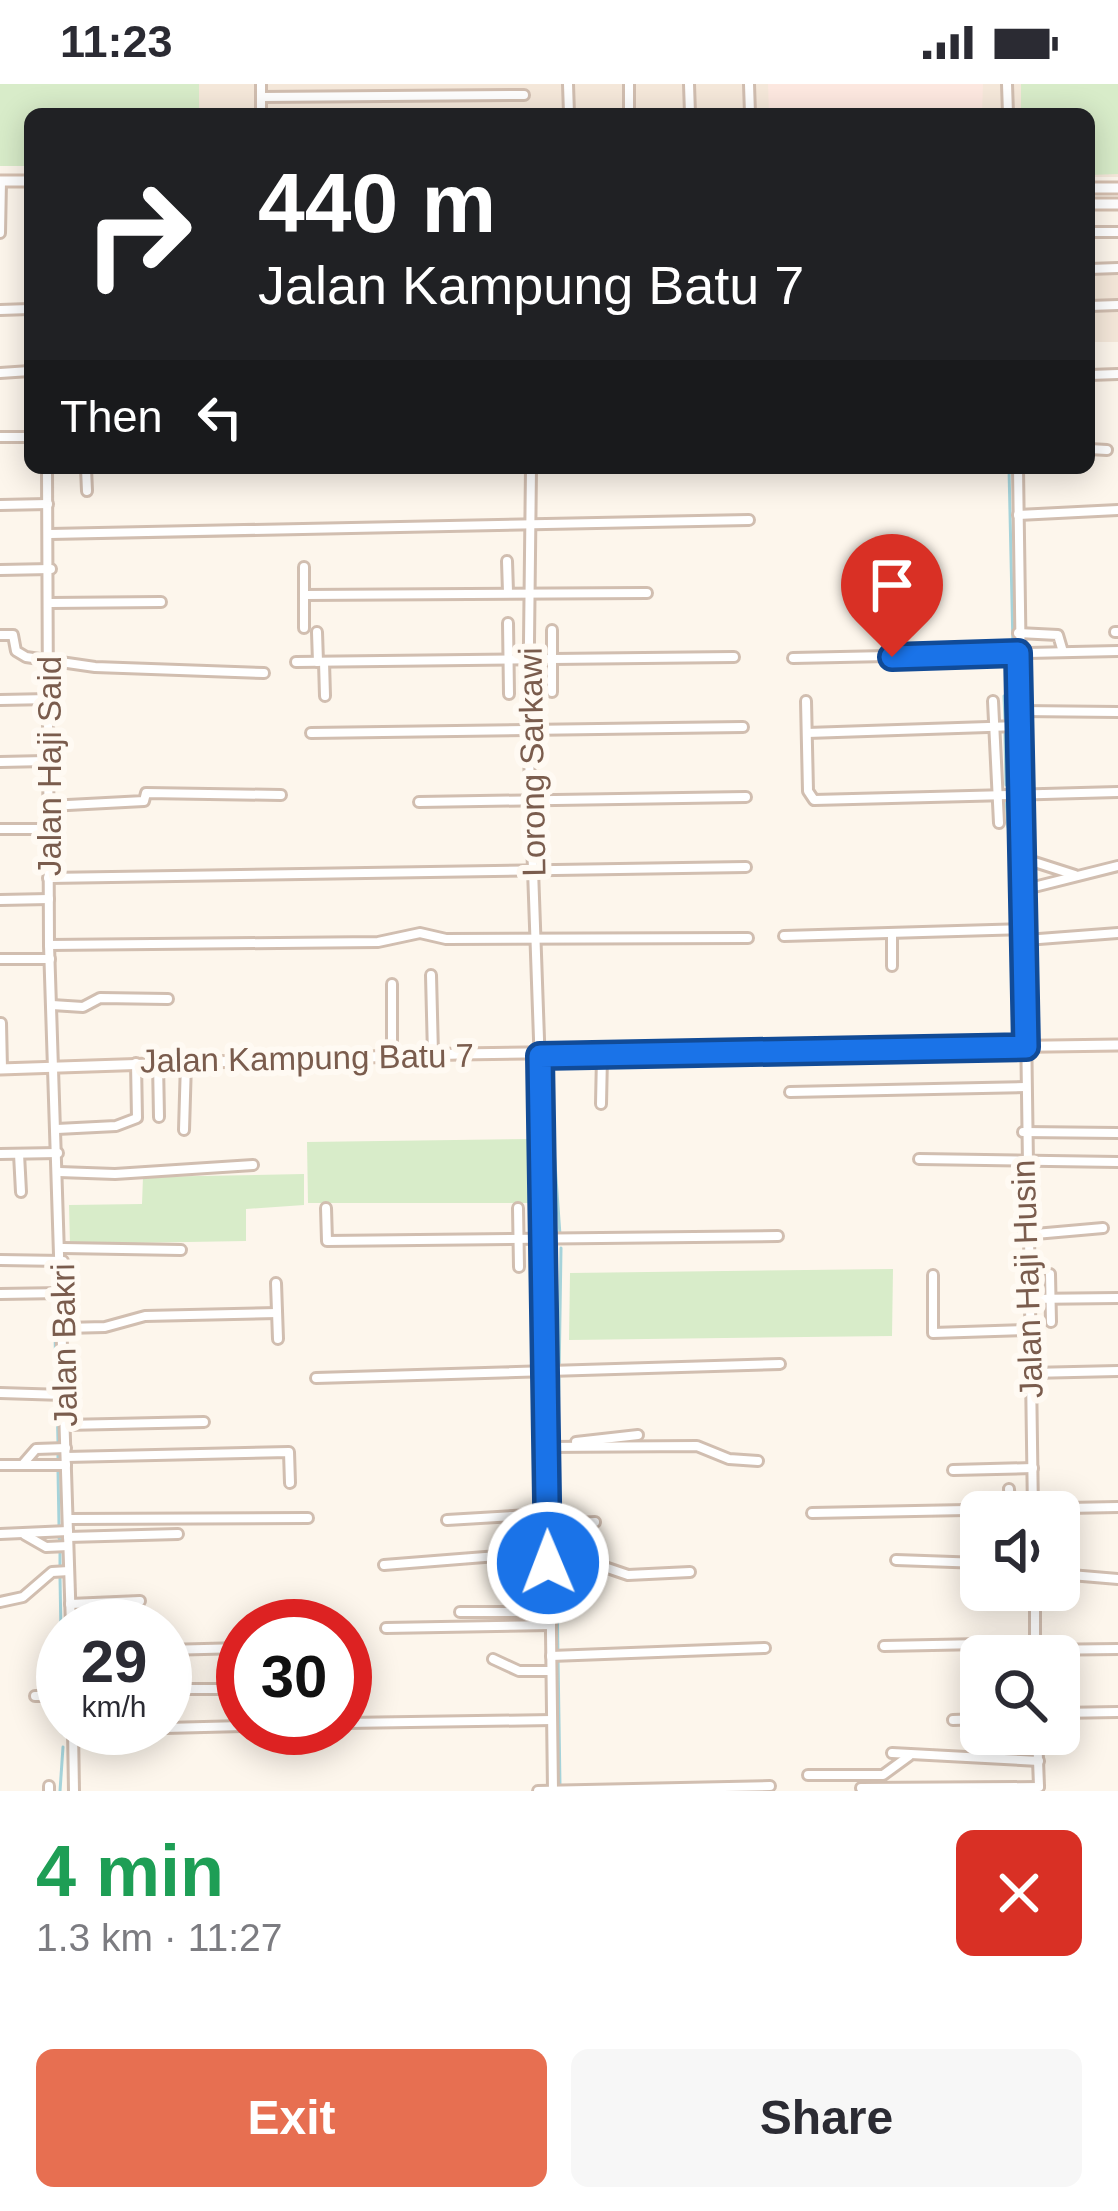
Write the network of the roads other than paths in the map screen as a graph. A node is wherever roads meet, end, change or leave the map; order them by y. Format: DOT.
graph roads {
  1 [pos="261,84"];
  2 [pos="524,94"];
  3 [pos="261,97"];
  4 [pos="261,108"];
  5 [pos="1,181"];
  6 [pos="0,233"];
  7 [pos="1095,449"];
  8 [pos="1106,450"];
  9 [pos="47,474"];
  10 [pos="86,474"];
  11 [pos="531,474"];
  12 [pos="1018,474"];
  13 [pos="87,491"];
  14 [pos="48,504"];
  15 [pos="0,505"];
  16 [pos="1118,510"];
  17 [pos="1018,515"];
  18 [pos="749,520"];
  19 [pos="532,524"];
  20 [pos="50,534"];
  21 [pos="507,561"];
  22 [pos="304,567"];
  23 [pos="51,569"];
  24 [pos="0,570"];
  25 [pos="508,592"];
  26 [pos="529,592"];
  27 [pos="647,593"];
  28 [pos="304,595"];
  29 [pos="161,602"];
  30 [pos="50,603"];
  31 [pos="508,623"];
  32 [pos="304,628"];
  33 [pos="552,630"];
  34 [pos="317,632"];
  35 [pos="1018,633"];
  36 [pos="0,635"];
  37 [pos="1118,651"];
  38 [pos="1064,652"];
  39 [pos="1015,654"];
  40 [pos="50,657"];
  41 [pos="734,657"];
  42 [pos="793,658"];
  43 [pos="508,660"];
  44 [pos="529,660"];
  45 [pos="553,660"];
  46 [pos="296,662"];
  47 [pos="321,662"];
  48 [pos="264,673"];
  49 [pos="552,692"];
  50 [pos="509,694"];
  51 [pos="325,696"];
  52 [pos="50,699"];
  53 [pos="0,700"];
  54 [pos="806,701"];
  55 [pos="993,701"];
  56 [pos="1019,711"];
  57 [pos="1118,712"];
  58 [pos="743,727"];
  59 [pos="997,727"];
  60 [pos="1020,727"];
  61 [pos="528,728"];
  62 [pos="311,733"];
  63 [pos="807,733"];
  64 [pos="46,761"];
  65 [pos="0,762"];
  66 [pos="1118,792"];
  67 [pos="280,795"];
  68 [pos="998,796"];
  69 [pos="1024,796"];
  70 [pos="746,797"];
  71 [pos="531,798"];
  72 [pos="419,802"];
  73 [pos="49,806"];
  74 [pos="999,823"];
  75 [pos="49,829"];
  76 [pos="0,830"];
  77 [pos="1025,859"];
  78 [pos="1118,866"];
  79 [pos="746,867"];
  80 [pos="532,868"];
  81 [pos="1077,876"];
  82 [pos="48,878"];
  83 [pos="1025,889"];
  84 [pos="49,899"];
  85 [pos="0,900"];
  86 [pos="1118,933"];
  87 [pos="892,935"];
  88 [pos="1026,935"];
  89 [pos="784,936"];
  90 [pos="748,938"];
  91 [pos="538,940"];
  92 [pos="50,945"];
  93 [pos="0,959"];
  94 [pos="50,959"];
  95 [pos="892,966"];
  96 [pos="431,975"];
  97 [pos="392,984"];
  98 [pos="168,999"];
  99 [pos="52,1006"];
  100 [pos="1,1023"];
  101 [pos="1118,1045"];
  102 [pos="1026,1047"];
  103 [pos="433,1054"];
  104 [pos="392,1055"];
  105 [pos="540,1056"];
  106 [pos="602,1056"];
  107 [pos="186,1060"];
  108 [pos="136,1061"];
  109 [pos="158,1061"];
  110 [pos="56,1064"];
  111 [pos="1,1069"];
  112 [pos="1025,1087"];
  113 [pos="790,1092"];
  114 [pos="601,1103"];
  115 [pos="159,1117"];
  116 [pos="57,1129"];
  117 [pos="184,1130"];
  118 [pos="1023,1132"];
  119 [pos="1118,1133"];
  120 [pos="58,1153"];
  121 [pos="0,1154"];
  122 [pos="20,1154"];
  123 [pos="1023,1157"];
  124 [pos="919,1160"];
  125 [pos="1118,1162"];
  126 [pos="253,1165"];
  127 [pos="59,1172"];
  128 [pos="21,1192"];
  129 [pos="326,1208"];
  130 [pos="518,1208"];
  131 [pos="1103,1228"];
  132 [pos="1024,1234"];
  133 [pos="778,1236"];
  134 [pos="518,1238"];
  135 [pos="546,1238"];
  136 [pos="63,1248"];
  137 [pos="182,1250"];
  138 [pos="0,1260"];
  139 [pos="63,1261"];
  140 [pos="519,1267"];
  141 [pos="1050,1274"];
  142 [pos="933,1275"];
  143 [pos="277,1283"];
  144 [pos="64,1293"];
  145 [pos="0,1294"];
  146 [pos="1118,1298"];
  147 [pos="1027,1299"];
  148 [pos="1051,1299"];
  149 [pos="277,1313"];
  150 [pos="1051,1322"];
  151 [pos="64,1328"];
  152 [pos="1029,1330"];
  153 [pos="278,1340"];
  154 [pos="780,1364"];
  155 [pos="1118,1371"];
  156 [pos="1030,1373"];
  157 [pos="553,1374"];
  158 [pos="316,1378"];
  159 [pos="0,1393"];
  160 [pos="64,1395"];
  161 [pos="204,1423"];
  162 [pos="65,1425"];
  163 [pos="638,1435"];
  164 [pos="574,1443"];
  165 [pos="553,1445"];
  166 [pos="66,1456"];
  167 [pos="758,1461"];
  168 [pos="0,1465"];
  169 [pos="22,1465"];
  170 [pos="1033,1468"];
  171 [pos="953,1470"];
  172 [pos="290,1483"];
  173 [pos="1033,1491"];
  174 [pos="1118,1507"];
  175 [pos="1080,1508"];
  176 [pos="960,1510"];
  177 [pos="812,1513"];
  178 [pos="547,1514"];
  179 [pos="308,1518"];
  180 [pos="68,1519"];
  181 [pos="446,1520"];
  182 [pos="595,1522"];
  183 [pos="0,1534"];
  184 [pos="178,1534"];
  185 [pos="68,1538"];
  186 [pos="553,1560"];
  187 [pos="896,1560"];
  188 [pos="960,1562"];
  189 [pos="384,1565"];
  190 [pos="69,1571"];
  191 [pos="690,1572"];
  192 [pos="1080,1576"];
  193 [pos="1118,1579"];
  194 [pos="70,1599"];
  195 [pos="0,1602"];
  196 [pos="460,1612"];
  197 [pos="550,1612"];
  198 [pos="551,1625"];
  199 [pos="386,1628"];
  200 [pos="884,1646"];
  201 [pos="765,1648"];
  202 [pos="960,1648"];
  203 [pos="1080,1649"];
  204 [pos="1118,1649"];
  205 [pos="552,1655"];
  206 [pos="493,1659"];
  207 [pos="551,1671"];
  208 [pos="1118,1712"];
  209 [pos="1080,1713"];
  210 [pos="552,1720"];
  211 [pos="953,1720"];
  212 [pos="960,1720"];
  213 [pos="372,1723"];
  214 [pos="892,1754"];
  215 [pos="912,1754"];
  216 [pos="73,1755"];
  217 [pos="1038,1755"];
  218 [pos="1039,1762"];
  219 [pos="808,1775"];
  220 [pos="770,1786"];
  221 [pos="861,1788"];
  222 [pos="1039,1789"];
  223 [pos="74,1791"];
  224 [pos="538,1791"];
  225 [pos="553,1791"];
  1 -- 3 [label="street"];
  2 -- 3 [label="street"];
  3 -- 4 [label="street"];
  5 -- 6 [label="street"];
  7 -- 8 [label="street"];
  9 -- 14 [label="street, Jalan Haji Said"];
  10 -- 13 [label="street"];
  11 -- 19 [label="street, Lorong Sarkawi"];
  12 -- 17 [label="street, Jalan Haji Husin"];
  14 -- 15 [label="street"];
  14 -- 20 [label="street, Jalan Haji Said"];
  16 -- 17 [label="street"];
  17 -- 35 [label="street, Jalan Haji Husin"];
  18 -- 19 [label="street"];
  19 -- 20 [label="street"];
  19 -- 26 [label="street, Lorong Sarkawi"];
  20 -- 23 [label="street, Jalan Haji Said"];
  21 -- 25 [label="street"];
  22 -- 28 [label="street"];
  23 -- 24 [label="street"];
  23 -- 30 [label="street, Jalan Haji Said"];
  25 -- 26 [label="street"];
  25 -- 28 [label="street"];
  26 -- 27 [label="street"];
  26 -- 44 [label="street, Lorong Sarkawi"];
  28 -- 32 [label="street"];
  29 -- 30 [label="street"];
  30 -- 40 [label="street, Jalan Haji Said"];
  31 -- 43 [label="street"];
  33 -- 45 [label="street"];
  34 -- 47 [label="street"];
  35 -- 38 [label="street"];
  35 -- 39 [label="street, Jalan Haji Husin"];
  36 -- 40 [label="street"];
  37 -- 38 [label="street"];
  38 -- 39 [label="street"];
  39 -- 42 [label="street"];
  39 -- 56 [label="street, Jalan Haji Husin"];
  40 -- 48 [label="street"];
  40 -- 52 [label="street, Jalan Haji Said"];
  41 -- 45 [label="street"];
  43 -- 44 [label="street"];
  43 -- 47 [label="street"];
  43 -- 50 [label="street"];
  44 -- 45 [label="street"];
  44 -- 61 [label="street, Lorong Sarkawi"];
  45 -- 49 [label="street"];
  46 -- 47 [label="street"];
  47 -- 51 [label="street"];
  52 -- 53 [label="street"];
  52 -- 64 [label="street, Jalan Haji Said"];
  54 -- 63 [label="street"];
  55 -- 59 [label="street"];
  56 -- 57 [label="street"];
  56 -- 60 [label="street, Jalan Haji Husin"];
  58 -- 61 [label="street"];
  59 -- 60 [label="street"];
  59 -- 63 [label="street"];
  59 -- 68 [label="street"];
  60 -- 69 [label="street, Jalan Haji Husin"];
  61 -- 62 [label="street"];
  61 -- 71 [label="street, Lorong Sarkawi"];
  63 -- 68 [label="street"];
  64 -- 65 [label="street"];
  64 -- 73 [label="street, Jalan Haji Said"];
  66 -- 69 [label="street"];
  67 -- 73 [label="street"];
  68 -- 69 [label="street"];
  68 -- 74 [label="street"];
  69 -- 77 [label="street, Jalan Haji Husin"];
  70 -- 71 [label="street"];
  71 -- 72 [label="street"];
  71 -- 80 [label="street, Lorong Sarkawi"];
  73 -- 75 [label="street, Jalan Haji Said"];
  75 -- 76 [label="street"];
  75 -- 82 [label="street, Jalan Haji Said"];
  77 -- 81 [label="street"];
  77 -- 83 [label="street, Jalan Haji Husin"];
  78 -- 81 [label="street"];
  79 -- 80 [label="street"];
  80 -- 82 [label="street"];
  80 -- 91 [label="street, Lorong Sarkawi"];
  81 -- 83 [label="street"];
  82 -- 84 [label="street, Jalan Haji Said"];
  83 -- 88 [label="street, Jalan Haji Husin"];
  84 -- 85 [label="street"];
  84 -- 92 [label="street, Jalan Haji Said"];
  86 -- 88 [label="street"];
  87 -- 88 [label="street"];
  87 -- 89 [label="street"];
  87 -- 95 [label="street"];
  88 -- 102 [label="street, Jalan Haji Husin"];
  90 -- 91 [label="street"];
  91 -- 92 [label="street"];
  91 -- 105 [label="street, Lorong Sarkawi"];
  92 -- 94 [label="street, Jalan Haji Said"];
  93 -- 94 [label="street"];
  94 -- 99 [label="street, Jalan Haji Said"];
  96 -- 103 [label="street"];
  97 -- 104 [label="street"];
  98 -- 99 [label="street"];
  99 -- 110 [label="street, Jalan Haji Said"];
  100 -- 111 [label="street"];
  101 -- 102 [label="street, Jalan Kampung Batu 7"];
  102 -- 106 [label="street, Jalan Kampung Batu 7"];
  102 -- 112 [label="street, Jalan Haji Husin"];
  103 -- 104 [label="street, Jalan Kampung Batu 7"];
  103 -- 105 [label="street, Jalan Kampung Batu 7"];
  104 -- 107 [label="street, Jalan Kampung Batu 7"];
  105 -- 106 [label="street, Jalan Kampung Batu 7"];
  105 -- 135 [label="street, Lorong Sarkawi"];
  106 -- 114 [label="street"];
  107 -- 109 [label="street, Jalan Kampung Batu 7"];
  107 -- 117 [label="street"];
  108 -- 109 [label="street, Jalan Kampung Batu 7"];
  108 -- 110 [label="street, Jalan Kampung Batu 7"];
  108 -- 116 [label="street"];
  109 -- 115 [label="street"];
  110 -- 111 [label="street, Jalan Kampung Batu 7"];
  110 -- 116 [label="street, Jalan Bakri"];
  112 -- 113 [label="street"];
  112 -- 118 [label="street, Jalan Haji Husin"];
  116 -- 120 [label="street, Jalan Bakri"];
  118 -- 119 [label="street"];
  118 -- 123 [label="street, Jalan Haji Husin"];
  120 -- 122 [label="street"];
  120 -- 127 [label="street, Jalan Bakri"];
  121 -- 122 [label="street"];
  122 -- 128 [label="street"];
  123 -- 124 [label="street"];
  123 -- 125 [label="street"];
  123 -- 132 [label="street, Jalan Haji Husin"];
  126 -- 127 [label="street"];
  127 -- 136 [label="street, Jalan Bakri"];
  129 -- 134 [label="street"];
  130 -- 134 [label="street"];
  131 -- 132 [label="street"];
  132 -- 147 [label="street, Jalan Haji Husin"];
  133 -- 135 [label="street"];
  134 -- 135 [label="street"];
  134 -- 140 [label="street"];
  135 -- 157 [label="street, Lorong Sarkawi"];
  136 -- 137 [label="street"];
  136 -- 139 [label="street, Jalan Bakri"];
  138 -- 139 [label="street"];
  139 -- 144 [label="street, Jalan Bakri"];
  141 -- 148 [label="street"];
  142 -- 152 [label="street"];
  143 -- 149 [label="street"];
  144 -- 145 [label="street"];
  144 -- 151 [label="street, Jalan Bakri"];
  146 -- 148 [label="street"];
  147 -- 148 [label="street"];
  147 -- 152 [label="street, Jalan Haji Husin"];
  148 -- 150 [label="street"];
  149 -- 151 [label="street"];
  149 -- 153 [label="street"];
  151 -- 160 [label="street, Jalan Bakri"];
  152 -- 156 [label="street, Jalan Haji Husin"];
  154 -- 157 [label="street"];
  155 -- 156 [label="street"];
  156 -- 170 [label="street, Jalan Haji Husin"];
  157 -- 158 [label="street"];
  157 -- 165 [label="street, Lorong Sarkawi"];
  159 -- 160 [label="street"];
  160 -- 162 [label="street, Jalan Bakri"];
  161 -- 162 [label="street"];
  162 -- 166 [label="street, Jalan Bakri"];
  163 -- 164 [label="street"];
  164 -- 165 [label="street"];
  164 -- 167 [label="street"];
  165 -- 178 [label="street, Lorong Sarkawi"];
  166 -- 169 [label="street"];
  166 -- 169 [label="street"];
  166 -- 172 [label="street"];
  166 -- 180 [label="street, Jalan Bakri"];
  168 -- 169 [label="street"];
  170 -- 171 [label="street"];
  170 -- 173 [label="street, Jalan Haji Husin"];
  174 -- 175 [label="street"];
  176 -- 177 [label="street"];
  178 -- 181 [label="street"];
  178 -- 182 [label="street"];
  178 -- 186 [label="street, Lorong Sarkawi"];
  179 -- 180 [label="street"];
  180 -- 185 [label="street, Jalan Bakri"];
  183 -- 185 [label="street"];
  184 -- 185 [label="street"];
  185 -- 190 [label="street, Jalan Bakri"];
  186 -- 189 [label="street"];
  186 -- 191 [label="street"];
  186 -- 197 [label="street, Lorong Sarkawi"];
  187 -- 188 [label="street"];
  190 -- 194 [label="street, Jalan Bakri"];
  190 -- 195 [label="street"];
  192 -- 193 [label="street"];
  196 -- 197 [label="street"];
  197 -- 198 [label="street, Lorong Sarkawi"];
  198 -- 199 [label="street"];
  198 -- 205 [label="street, Lorong Sarkawi"];
  200 -- 202 [label="street"];
  201 -- 205 [label="street"];
  203 -- 204 [label="street"];
  205 -- 207 [label="street, Lorong Sarkawi"];
  206 -- 207 [label="street"];
  207 -- 210 [label="street, Lorong Sarkawi"];
  208 -- 209 [label="street"];
  210 -- 213 [label="street"];
  210 -- 225 [label="street, Lorong Sarkawi"];
  211 -- 212 [label="street"];
  214 -- 215 [label="street"];
  215 -- 218 [label="street"];
  215 -- 219 [label="street"];
  216 -- 223 [label="street"];
  217 -- 218 [label="street"];
  218 -- 222 [label="street"];
  220 -- 225 [label="street"];
  221 -- 222 [label="street"];
  224 -- 225 [label="street"];
}
